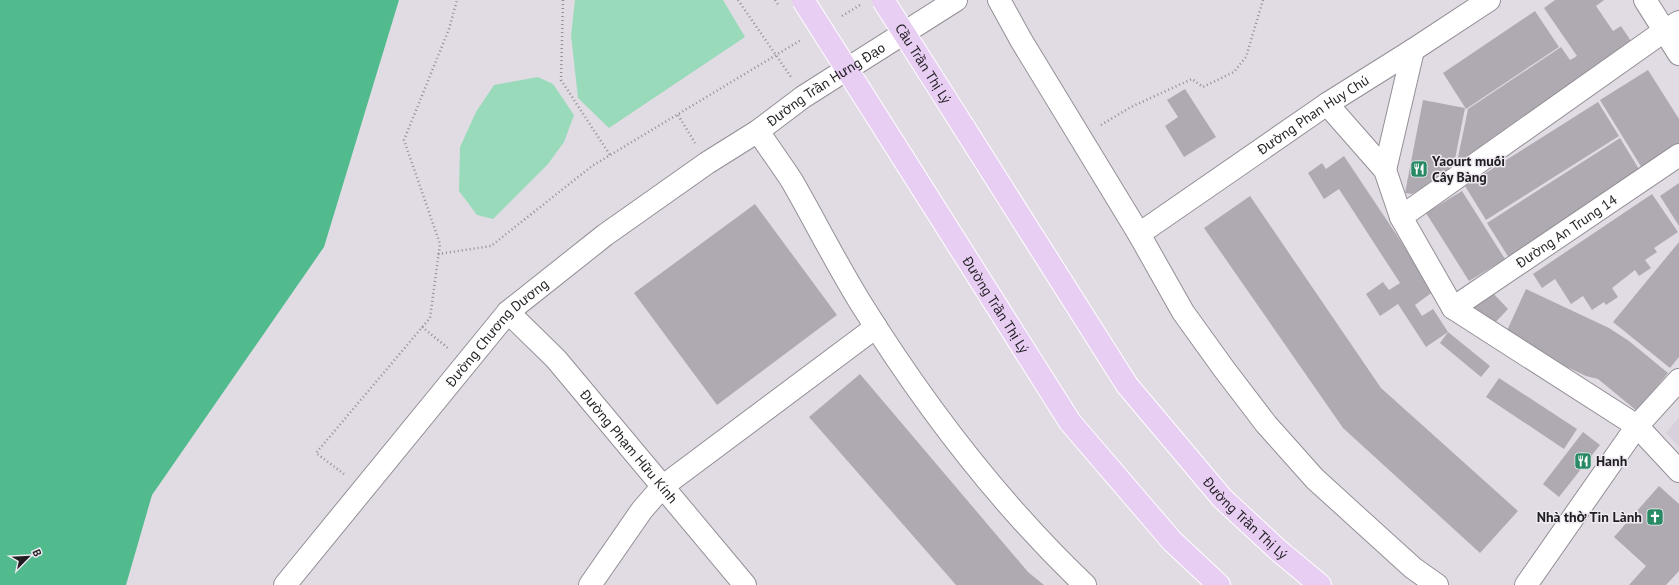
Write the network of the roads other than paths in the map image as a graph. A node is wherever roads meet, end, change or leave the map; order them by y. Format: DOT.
graph roads {
  1 [pos="803,0"];
  2 [pos="883,0"];
  3 [pos="956,0"];
  4 [pos="999,0"];
  5 [pos="1489,0"];
  6 [pos="1645,0"];
  7 [pos="1671,27"];
  8 [pos="1413,50"];
  9 [pos="1679,54"];
  10 [pos="1327,104"];
  11 [pos="963,126"];
  12 [pos="758,131"];
  13 [pos="1679,155"];
  14 [pos="1386,170"];
  15 [pos="1401,216"];
  16 [pos="1139,234"];
  17 [pos="1453,308"];
  18 [pos="508,312"];
  19 [pos="876,327"];
  20 [pos="1679,380"];
  21 [pos="1637,426"];
  22 [pos="1679,471"];
  23 [pos="662,487"];
  24 [pos="285,585"];
  25 [pos="590,585"];
  26 [pos="744,585"];
  27 [pos="1085,585"];
  28 [pos="1220,585"];
  29 [pos="1320,585"];
  30 [pos="1437,585"];
  31 [pos="1526,585"];
  1 -- 28 [label="main road, Đường Trần Thị Lý, bridge"];
  2 -- 11 [label="main road, Cầu Trần Thị Lý, bridge"];
  3 -- 12 [label="street, Đường Trần Hưng Đạo"];
  4 -- 16 [label="street"];
  5 -- 8 [label="street, Đường Phan Huy Chú"];
  6 -- 7 [label="street"];
  7 -- 9 [label="street"];
  7 -- 15 [label="street"];
  8 -- 10 [label="street, Đường Phan Huy Chú"];
  8 -- 14 [label="street"];
  10 -- 14 [label="street"];
  10 -- 16 [label="street, Đường Phan Huy Chú"];
  11 -- 29 [label="main road, Đường Trần Thị Lý"];
  12 -- 18 [label="street, Đường Chương Dương"];
  12 -- 19 [label="street"];
  13 -- 17 [label="street, Đường An Trung 14"];
  14 -- 15 [label="street"];
  15 -- 17 [label="street"];
  16 -- 30 [label="street"];
  17 -- 21 [label="street"];
  18 -- 23 [label="street, Đường Phạm Hữu Kính"];
  18 -- 24 [label="street, Đường Chương Dương"];
  19 -- 23 [label="street"];
  19 -- 27 [label="street"];
  20 -- 21 [label="street"];
  21 -- 22 [label="street"];
  21 -- 31 [label="street"];
  23 -- 25 [label="street"];
  23 -- 26 [label="street, Đường Phạm Hữu Kính"];
}
